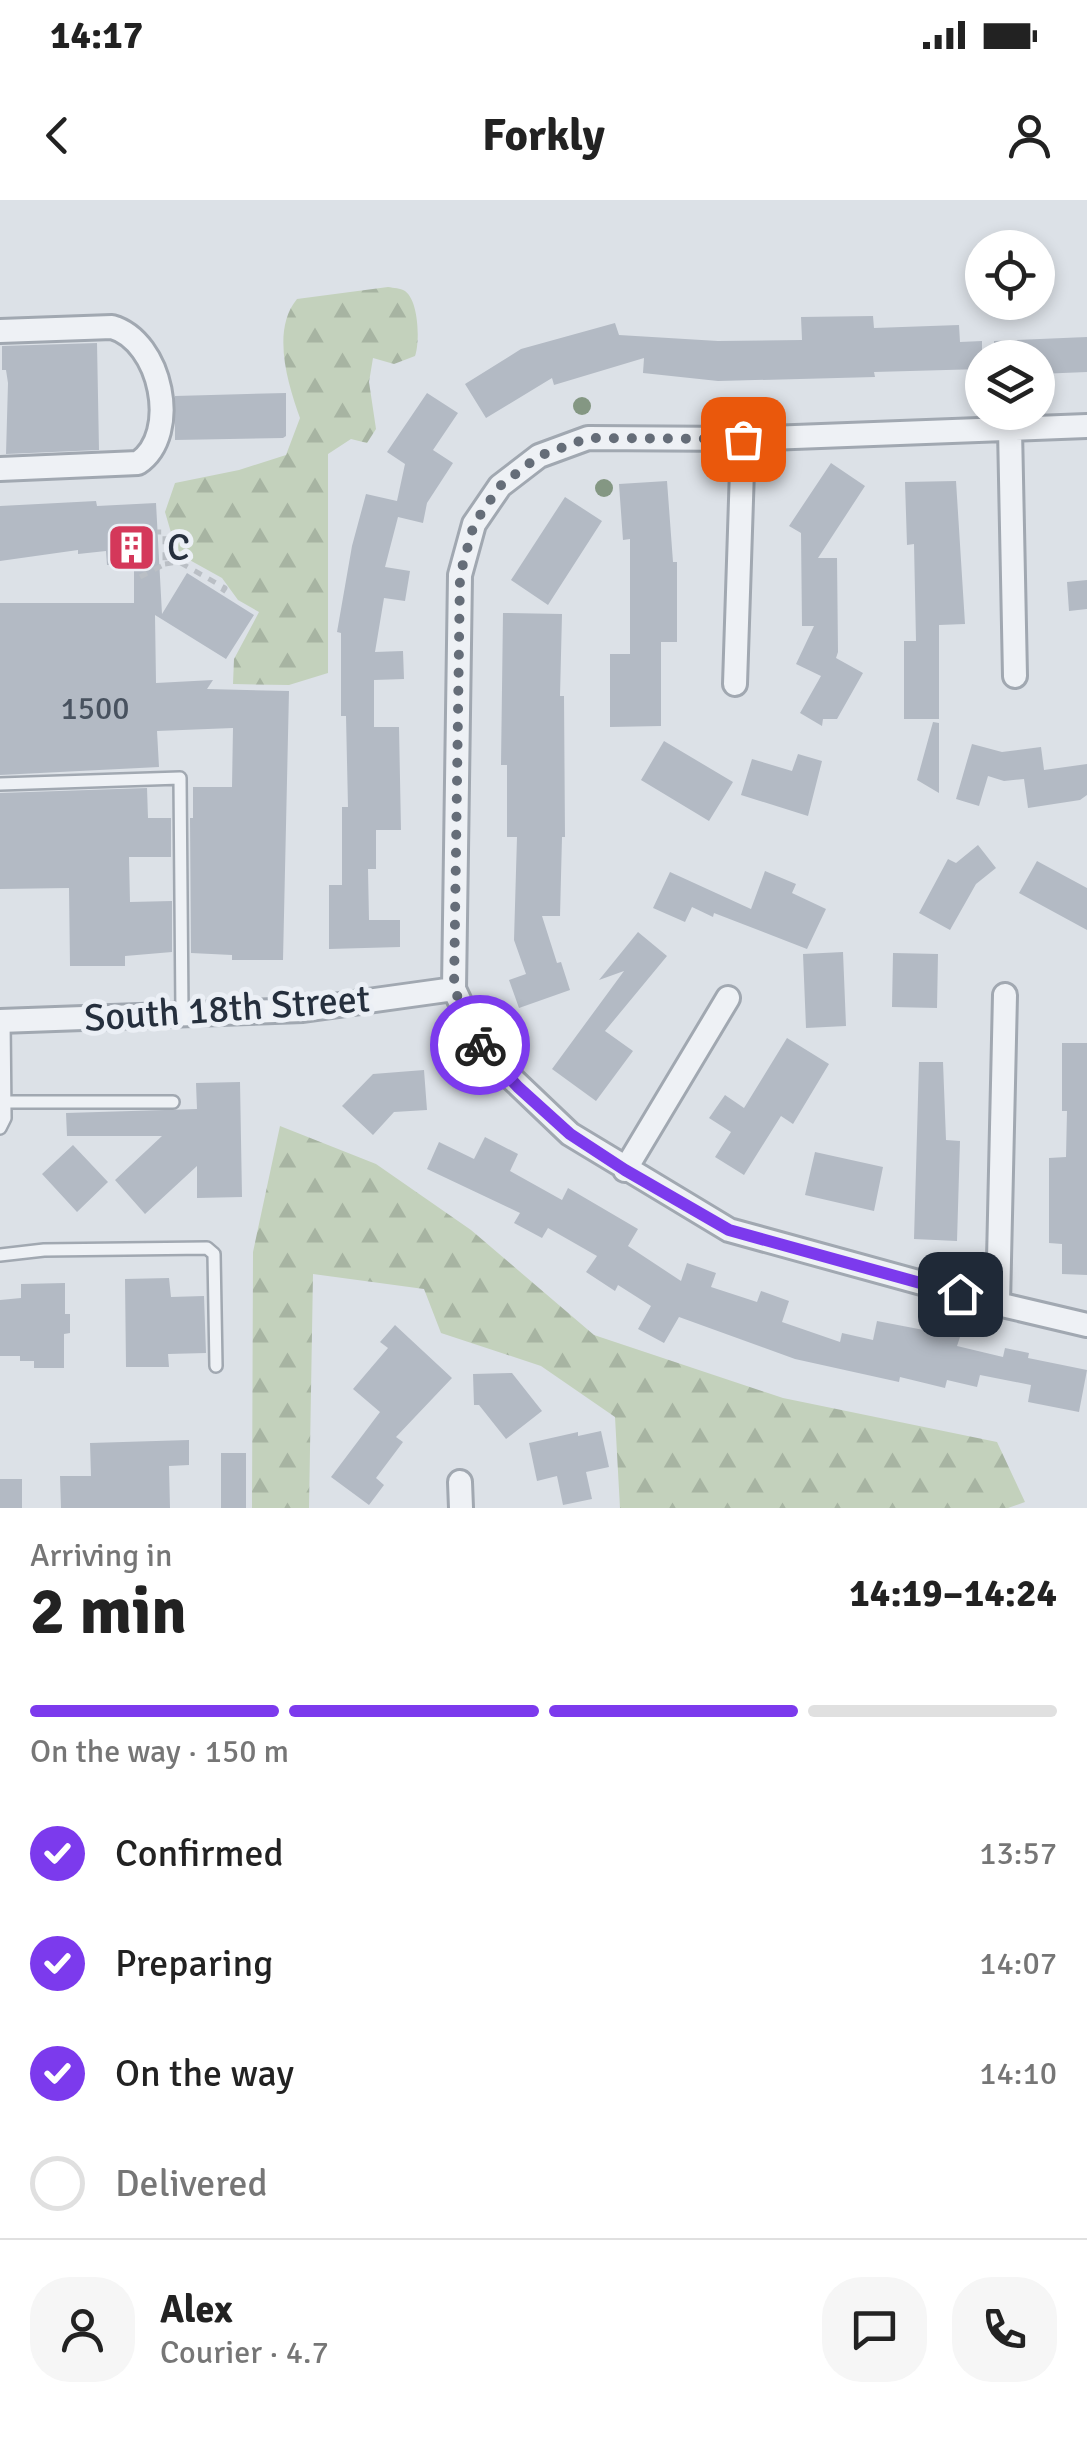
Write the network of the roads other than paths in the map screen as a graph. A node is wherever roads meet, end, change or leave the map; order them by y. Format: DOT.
graph roads {
  1 [pos="0,331"];
  2 [pos="1087,426"];
  3 [pos="1055,427"];
  4 [pos="983,430"];
  5 [pos="1010,430"];
  6 [pos="743,439"];
  7 [pos="0,469"];
  8 [pos="1015,676"];
  9 [pos="735,684"];
  10 [pos="0,784"];
  11 [pos="454,989"];
  12 [pos="1005,996"];
  13 [pos="728,998"];
  14 [pos="182,1014"];
  15 [pos="2,1020"];
  16 [pos="5,1102"];
  17 [pos="172,1102"];
  18 [pos="0,1128"];
  19 [pos="625,1170"];
  20 [pos="0,1255"];
  21 [pos="998,1304"];
  22 [pos="1087,1326"];
  23 [pos="216,1366"];
  24 [pos="460,1482"];
  25 [pos="461,1508"];
  1 -- 7 [label="street"];
  2 -- 3 [label="street"];
  4 -- 6 [label="street"];
  5 -- 8 [label="street"];
  6 -- 9 [label="street"];
  6 -- 11 [label="street"];
  10 -- 14 [label="lane"];
  11 -- 14 [label="street, South 18th Street"];
  11 -- 19 [label="street"];
  12 -- 21 [label="street"];
  13 -- 19 [label="street"];
  14 -- 15 [label="street, South 18th Street"];
  15 -- 16 [label="lane"];
  16 -- 17 [label="lane"];
  16 -- 18 [label="lane"];
  19 -- 21 [label="street"];
  20 -- 23 [label="lane"];
  21 -- 22 [label="street"];
  24 -- 25 [label="street"];
}
